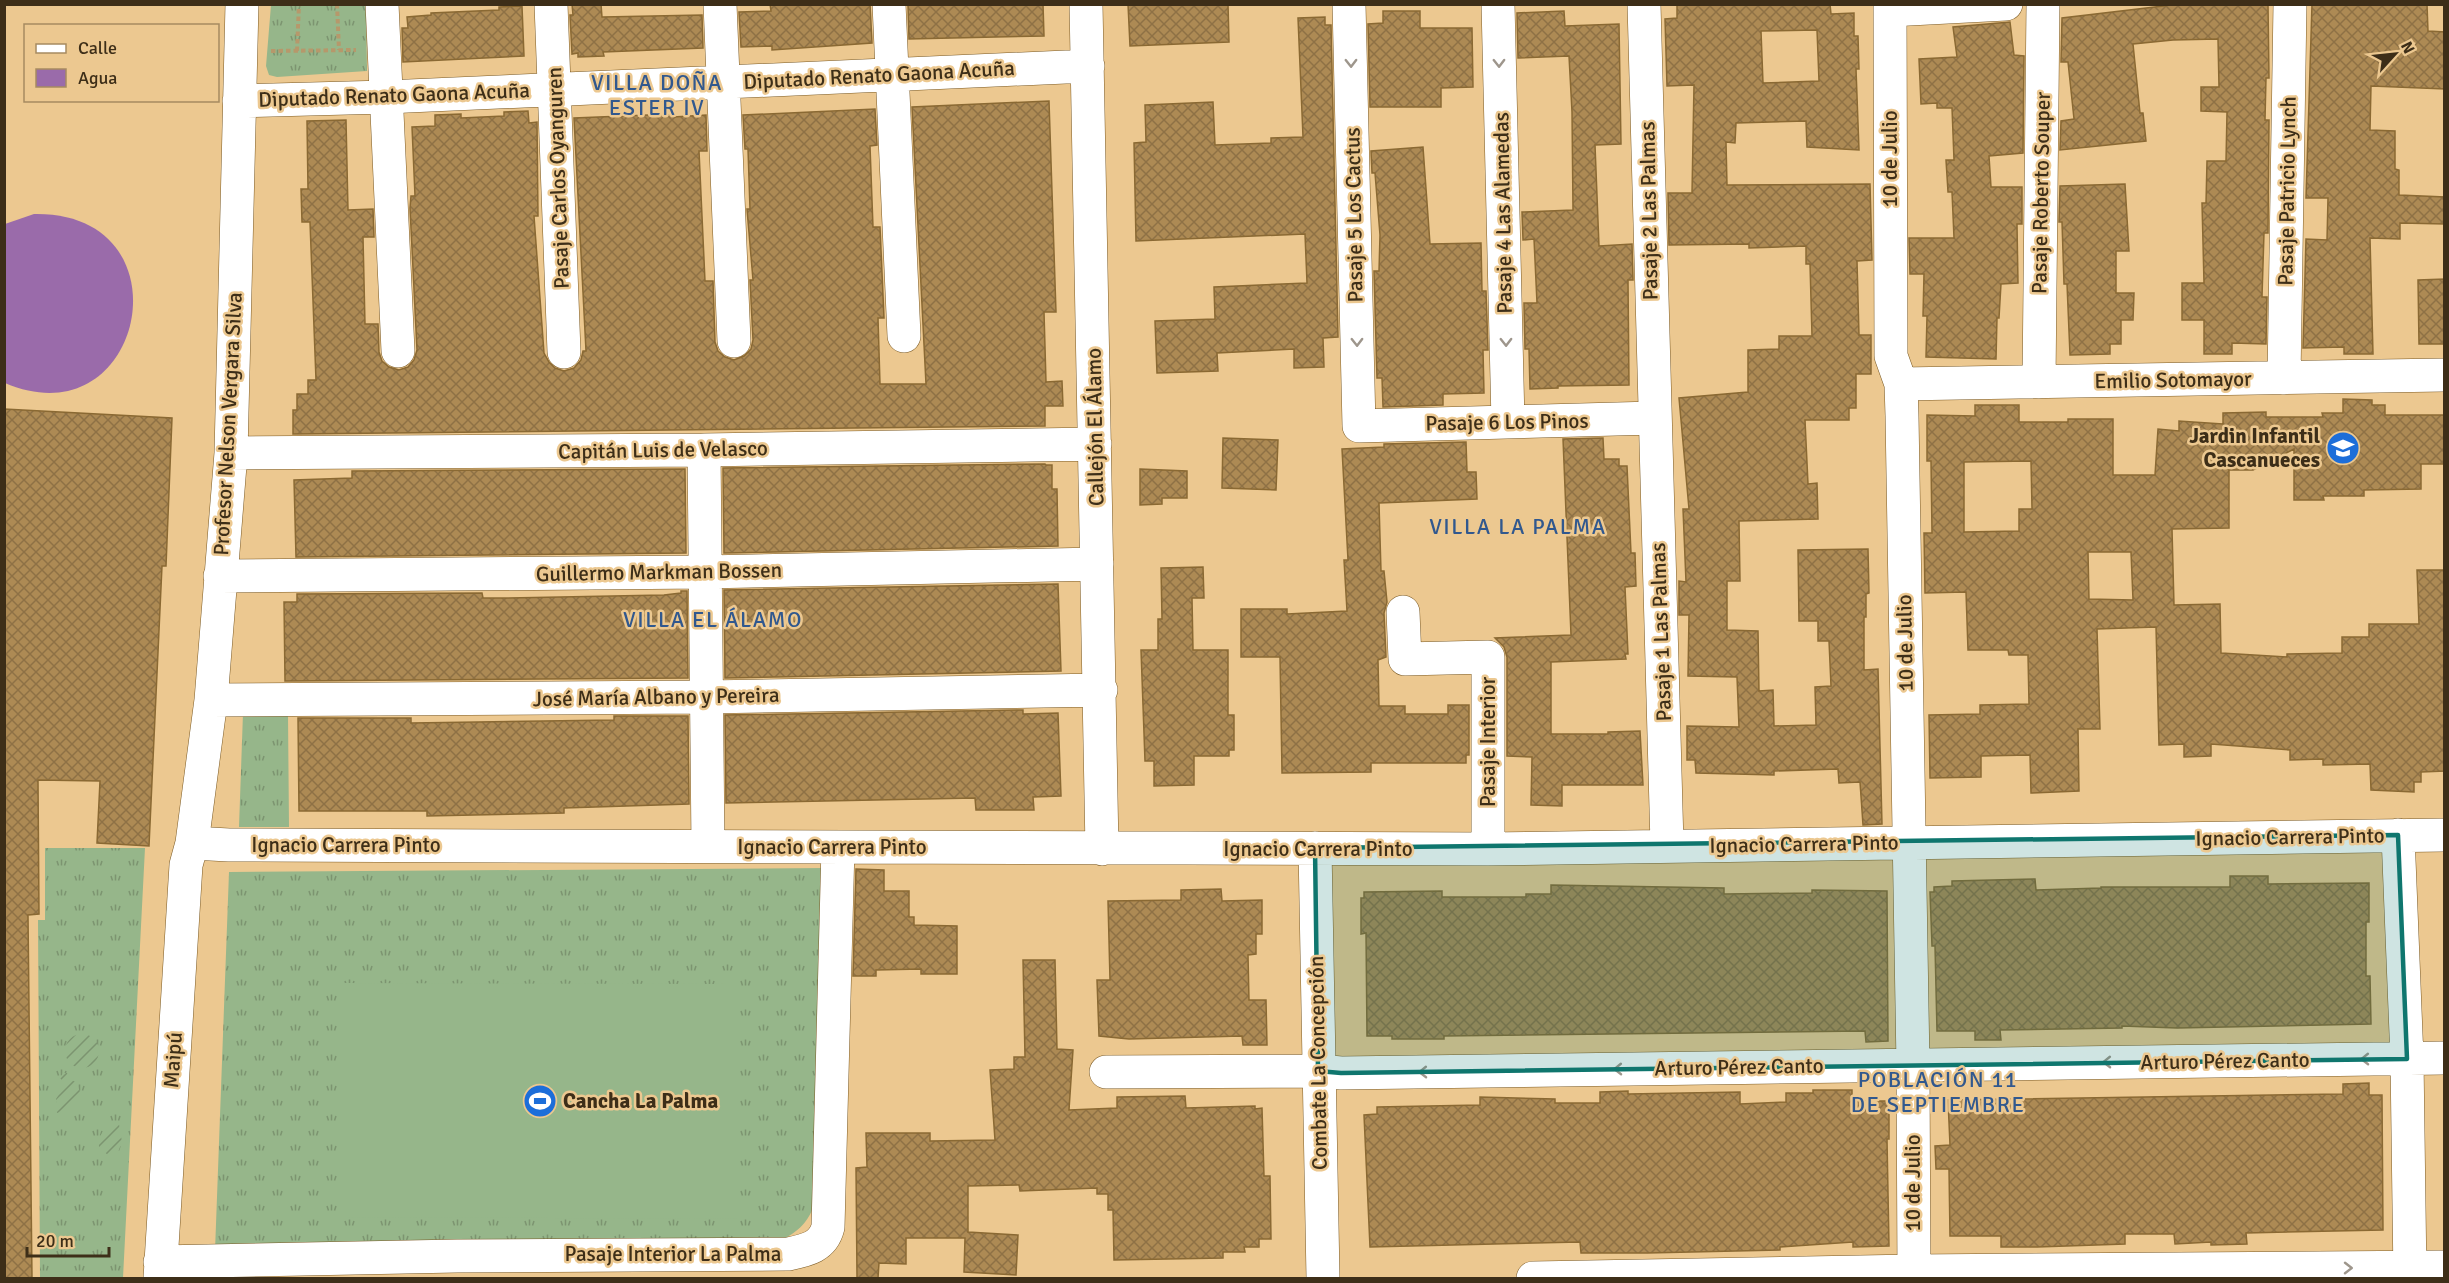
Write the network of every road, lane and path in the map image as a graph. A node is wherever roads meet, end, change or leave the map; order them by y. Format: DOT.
graph roads {
  1 [pos="242,4"];
  2 [pos="299,4"];
  3 [pos="337,4"];
  4 [pos="382,4"];
  5 [pos="551,4"];
  6 [pos="720,4"];
  7 [pos="889,4"];
  8 [pos="1086,4"];
  9 [pos="1349,4"];
  10 [pos="1498,4"];
  11 [pos="1644,4"];
  12 [pos="2006,4"];
  13 [pos="2043,4"];
  14 [pos="2290,4"];
  15 [pos="1890,7"];
  16 [pos="384,49"];
  17 [pos="339,50"];
  18 [pos="241,51"];
  19 [pos="297,51"];
  20 [pos="1088,66"];
  21 [pos="892,75"];
  22 [pos="723,82"];
  23 [pos="555,90"];
  24 [pos="386,97"];
  25 [pos="239,101"];
  26 [pos="904,336"];
  27 [pos="734,341"];
  28 [pos="398,351"];
  29 [pos="564,352"];
  30 [pos="2445,375"];
  31 [pos="2284,378"];
  32 [pos="2039,382"];
  33 [pos="1901,384"];
  34 [pos="1654,418"];
  35 [pos="1508,422"];
  36 [pos="1359,426"];
  37 [pos="1095,444"];
  38 [pos="704,450"];
  39 [pos="231,453"];
  40 [pos="1097,564"];
  41 [pos="705,572"];
  42 [pos="220,576"];
  43 [pos="1403,612"];
  44 [pos="1101,690"];
  45 [pos="706,697"];
  46 [pos="211,700"];
  47 [pos="2445,834"];
  48 [pos="2398,835"];
  49 [pos="192,843"];
  50 [pos="1908,843"];
  51 [pos="1667,845"];
  52 [pos="708,846"];
  53 [pos="838,847"];
  54 [pos="1315,848"];
  55 [pos="1102,849"];
  56 [pos="1488,849"];
  57 [pos="2445,1058"];
  58 [pos="2407,1059"];
  59 [pos="1913,1065"];
  60 [pos="1318,1071"];
  61 [pos="1106,1072"];
  62 [pos="2445,1267"];
  63 [pos="160,1270"];
  64 [pos="2410,1273"];
  65 [pos="1914,1275"];
  66 [pos="1323,1278"];
  67 [pos="1533,1278"];
  1 -- 18 [label="street, Profesor Nelson Vergara Silva"];
  2 -- 19 [label="path"];
  3 -- 17 [label="path"];
  4 -- 16 [label="street"];
  5 -- 23 [label="street, Pasaje Carlos Oyanguren"];
  6 -- 22 [label="street"];
  7 -- 21 [label="street"];
  8 -- 20 [label="street, Callejón El Álamo"];
  9 -- 36 [label="street, Pasaje 5 Los Cactus, one-way"];
  10 -- 35 [label="street, Pasaje 4 Las Alamedas, one-way"];
  11 -- 34 [label="street, Pasaje 2 Las Palmas"];
  12 -- 15 [label="street"];
  13 -- 32 [label="street, Pasaje Roberto Souper"];
  14 -- 31 [label="street, Pasaje Patricio Lynch"];
  15 -- 33 [label="street, 10 de Julio"];
  16 -- 17 [label="path"];
  16 -- 24 [label="street"];
  17 -- 19 [label="path"];
  18 -- 19 [label="path"];
  18 -- 25 [label="street, Profesor Nelson Vergara Silva"];
  20 -- 21 [label="street, Diputado Renato Gaona Acuña"];
  20 -- 37 [label="street, Callejón El Álamo"];
  21 -- 22 [label="street, Diputado Renato Gaona Acuña"];
  21 -- 26 [label="street"];
  22 -- 23 [label="street, Diputado Renato Gaona Acuña"];
  22 -- 27 [label="street"];
  23 -- 24 [label="street, Diputado Renato Gaona Acuña"];
  23 -- 29 [label="street, Pasaje Carlos Oyanguren"];
  24 -- 25 [label="street, Diputado Renato Gaona Acuña"];
  24 -- 28 [label="street"];
  25 -- 39 [label="street, Profesor Nelson Vergara Silva"];
  30 -- 31 [label="street, Emilio Sotomayor"];
  31 -- 32 [label="street, Emilio Sotomayor"];
  32 -- 33 [label="street, Emilio Sotomayor"];
  33 -- 50 [label="street, 10 de Julio"];
  34 -- 35 [label="street, Pasaje 6 Los Pinos"];
  34 -- 51 [label="street, Pasaje 1 Las Palmas"];
  35 -- 36 [label="street, Pasaje 6 Los Pinos"];
  37 -- 38 [label="street, Capitán Luis de Velasco"];
  37 -- 40 [label="street, Callejón El Álamo"];
  38 -- 39 [label="street, Capitán Luis de Velasco"];
  38 -- 41 [label="street"];
  39 -- 42 [label="street, Profesor Nelson Vergara Silva"];
  40 -- 41 [label="street, Guillermo Markman Bossen"];
  40 -- 44 [label="street, Callejón El Álamo"];
  41 -- 42 [label="street, Guillermo Markman Bossen"];
  41 -- 45 [label="street"];
  42 -- 46 [label="street, Profesor Nelson Vergara Silva"];
  43 -- 56 [label="street, Pasaje Interior"];
  44 -- 45 [label="street, José María Albano y Pereira"];
  44 -- 55 [label="street, Callejón El Álamo"];
  45 -- 46 [label="street, José María Albano y Pereira"];
  45 -- 52 [label="street"];
  46 -- 49 [label="street, Profesor Nelson Vergara Silva"];
  47 -- 48 [label="street, Ignacio Carrera Pinto"];
  48 -- 50 [label="street, Ignacio Carrera Pinto"];
  48 -- 58 [label="street"];
  49 -- 52 [label="street, Ignacio Carrera Pinto"];
  49 -- 63 [label="street, Maipú"];
  50 -- 51 [label="street, Ignacio Carrera Pinto"];
  50 -- 59 [label="street, 10 de Julio"];
  51 -- 56 [label="street, Ignacio Carrera Pinto"];
  52 -- 53 [label="street, Ignacio Carrera Pinto"];
  53 -- 55 [label="street, Ignacio Carrera Pinto"];
  53 -- 63 [label="street, Pasaje Interior La Palma"];
  54 -- 55 [label="street, Ignacio Carrera Pinto"];
  54 -- 56 [label="street, Ignacio Carrera Pinto"];
  54 -- 60 [label="street, Combate La Concepción"];
  57 -- 58 [label="street, Arturo Pérez Canto"];
  58 -- 59 [label="street, Arturo Pérez Canto, one-way"];
  58 -- 64 [label="street"];
  59 -- 60 [label="street, Arturo Pérez Canto, one-way"];
  59 -- 65 [label="street, 10 de Julio"];
  60 -- 61 [label="street, Arturo Pérez Canto"];
  60 -- 66 [label="street, Combate La Concepción"];
  62 -- 64 [label="street"];
  65 -- 64 [label="street, one-way"];
  65 -- 67 [label="street"];
}
